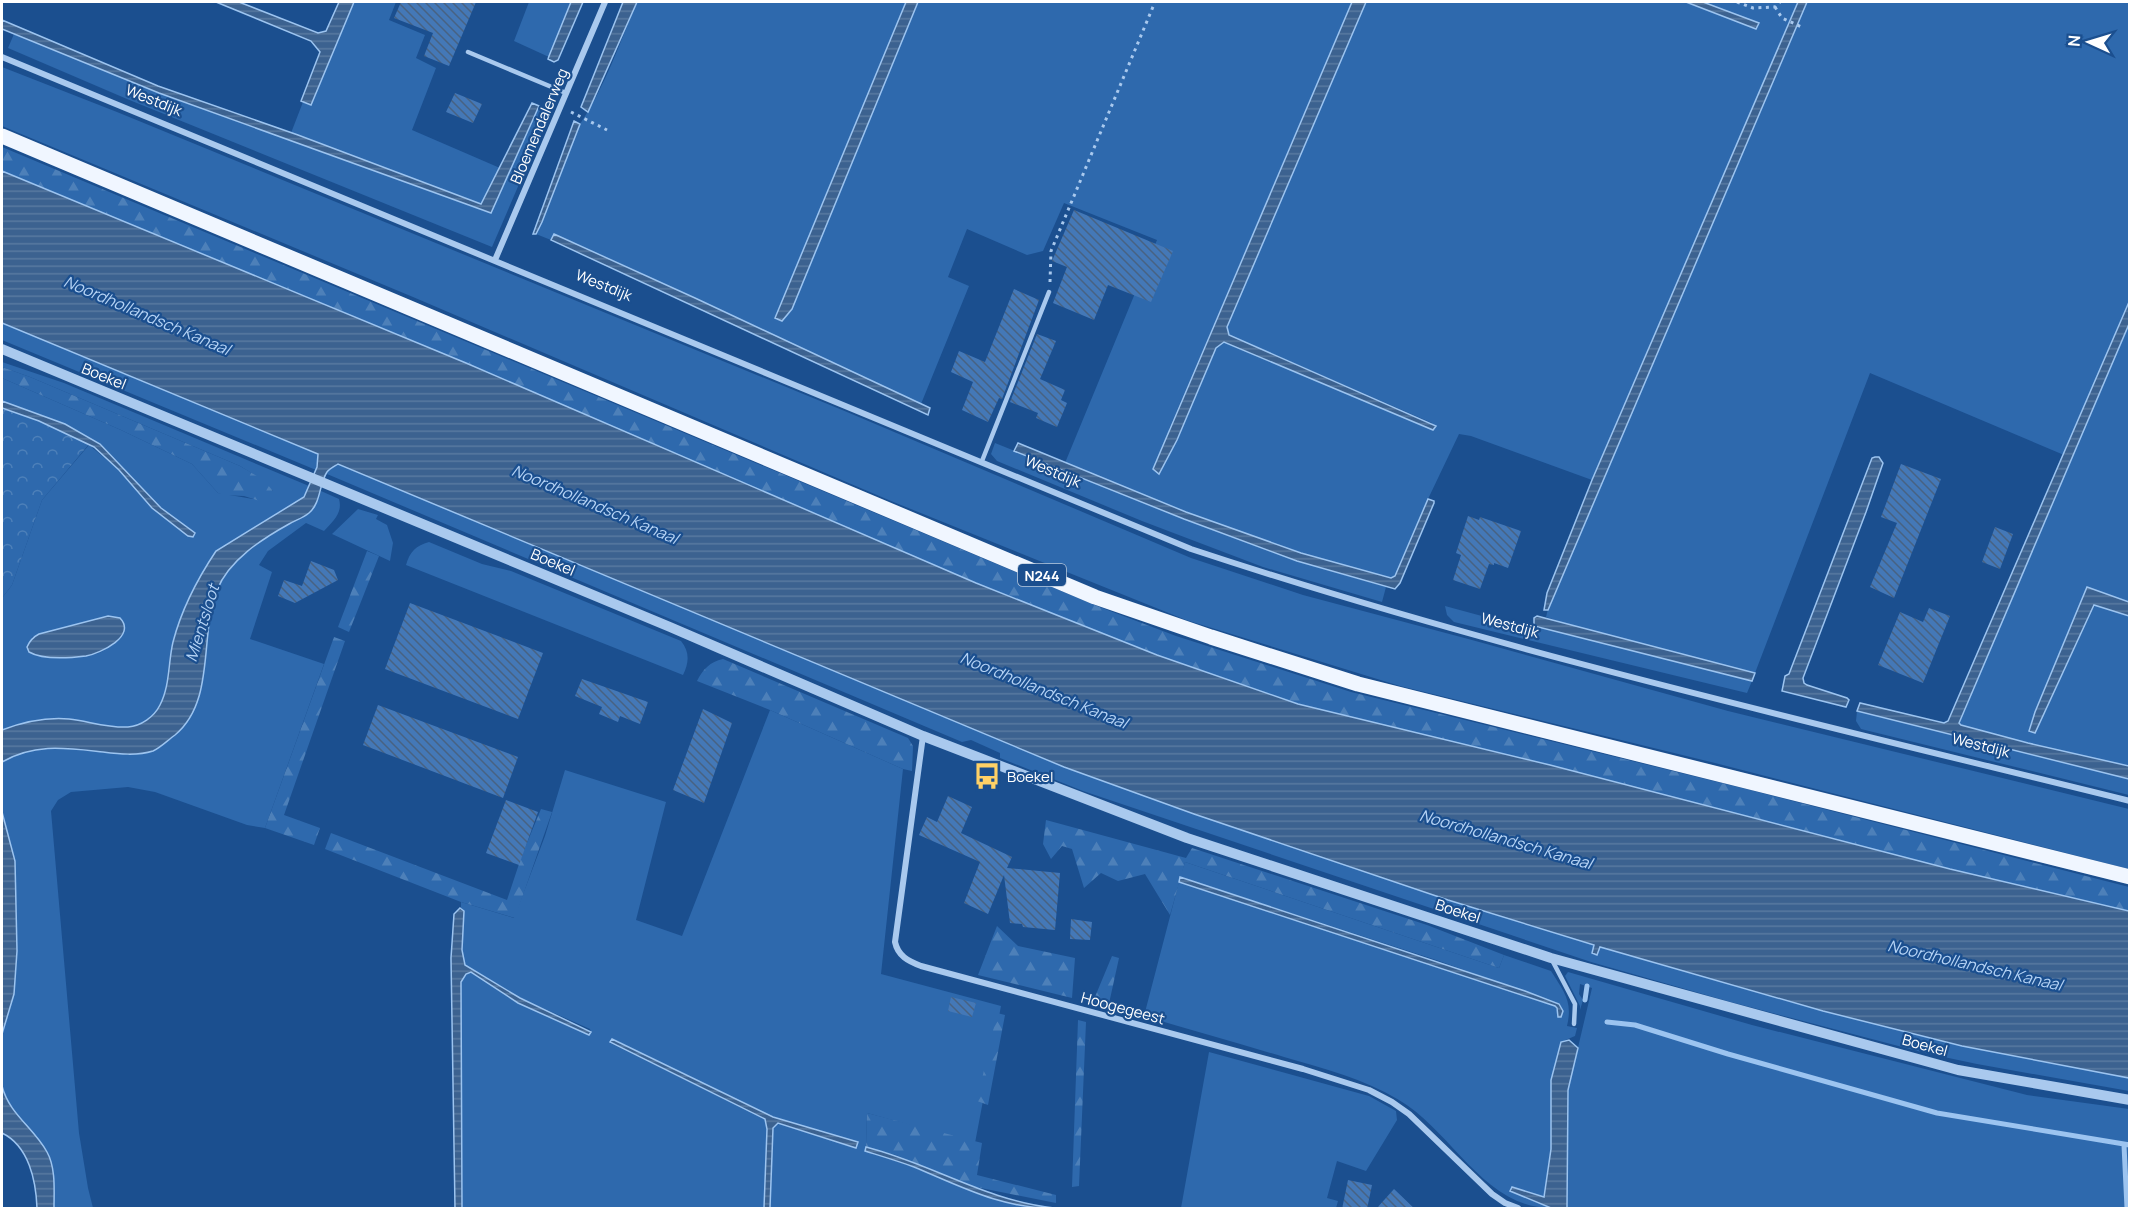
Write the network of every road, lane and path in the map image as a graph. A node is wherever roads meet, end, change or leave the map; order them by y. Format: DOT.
graph roads {
  1 [pos="605,2"];
  2 [pos="1155,2"];
  3 [pos="1737,2"];
  4 [pos="1780,2"];
  5 [pos="1774,7"];
  6 [pos="1804,28"];
  7 [pos="468,52"];
  8 [pos="2,57"];
  9 [pos="566,93"];
  10 [pos="560,107"];
  11 [pos="607,130"];
  12 [pos="2,136"];
  13 [pos="495,260"];
  14 [pos="1049,292"];
  15 [pos="2,350"];
  16 [pos="982,461"];
  17 [pos="923,736"];
  18 [pos="2130,801"];
  19 [pos="2130,877"];
  20 [pos="1551,958"];
  21 [pos="1574,1024"];
  22 [pos="2130,1100"];
  23 [pos="1518,1209"];
  1 -- 9 [label="street, Bloemendalerweg"];
  2 -- 14 [label="path"];
  3 -- 5 [label="path"];
  4 -- 5 [label="path"];
  5 -- 6 [label="path"];
  7 -- 9 [label="lane"];
  8 -- 13 [label="street, Westdijk"];
  9 -- 10 [label="street, Bloemendalerweg"];
  10 -- 11 [label="path"];
  10 -- 13 [label="street, Bloemendalerweg"];
  12 -- 19 [label="main road, N244"];
  13 -- 16 [label="street, Westdijk"];
  14 -- 16 [label="lane"];
  15 -- 17 [label="street, Boekel"];
  16 -- 18 [label="street, Westdijk"];
  17 -- 20 [label="street, Boekel"];
  17 -- 23 [label="street, Hoogegeest"];
  20 -- 21 [label="lane"];
  20 -- 22 [label="street, Boekel"];
}
